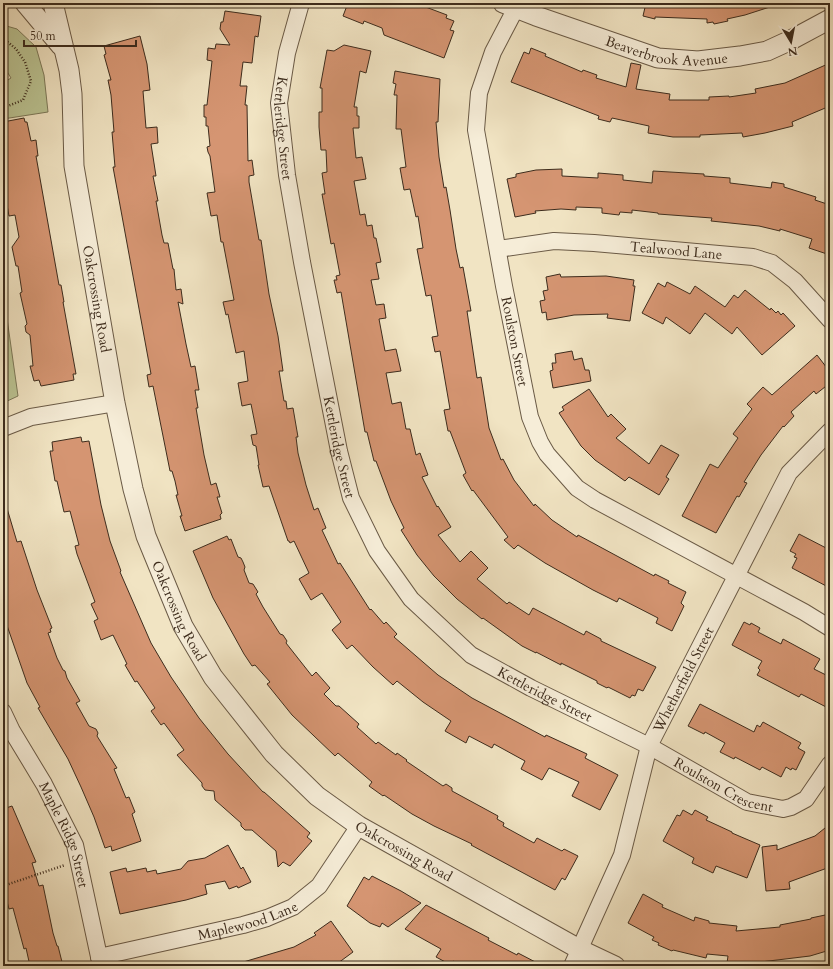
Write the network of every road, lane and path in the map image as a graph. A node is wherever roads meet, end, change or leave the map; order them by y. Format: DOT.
graph roads {
  1 [pos="25,3"];
  2 [pos="53,3"];
  3 [pos="301,3"];
  4 [pos="510,6"];
  5 [pos="830,19"];
  6 [pos="3,38"];
  7 [pos="64,50"];
  8 [pos="3,108"];
  9 [pos="498,249"];
  10 [pos="830,320"];
  11 [pos="115,403"];
  12 [pos="3,407"];
  13 [pos="7,408"];
  14 [pos="3,428"];
  15 [pos="830,431"];
  16 [pos="736,577"];
  17 [pos="830,628"];
  18 [pos="3,712"];
  19 [pos="649,746"];
  20 [pos="830,764"];
  21 [pos="359,826"];
  22 [pos="78,860"];
  23 [pos="3,886"];
  24 [pos="575,958"];
  25 [pos="100,962"];
  26 [pos="615,966"];
  1 -- 7 [label="street, Oakcrossing Road"];
  2 -- 7 [label="street, Oakcrossing Road"];
  3 -- 19 [label="street, Kettleridge Street"];
  4 -- 5 [label="street, Beaverbrook Avenue"];
  4 -- 9 [label="street, Roulston Street"];
  6 -- 8 [label="path"];
  7 -- 11 [label="street, Oakcrossing Road"];
  9 -- 10 [label="street, Tealwood Lane"];
  9 -- 16 [label="street, Roulston Street"];
  11 -- 14 [label="street"];
  11 -- 21 [label="street, Oakcrossing Road"];
  12 -- 13 [label="path"];
  15 -- 16 [label="street, Whetherfield Street"];
  16 -- 17 [label="street"];
  16 -- 19 [label="street, Whetherfield Street"];
  18 -- 22 [label="street, Maple Ridge Street"];
  19 -- 20 [label="street, Roulston Crescent"];
  19 -- 24 [label="street, Whetherfield Street"];
  21 -- 24 [label="street, Oakcrossing Road"];
  21 -- 25 [label="street, Maplewood Lane"];
  22 -- 23 [label="path"];
  22 -- 25 [label="street, Maple Ridge Street"];
  24 -- 26 [label="street, Oakcrossing Road"];
}
